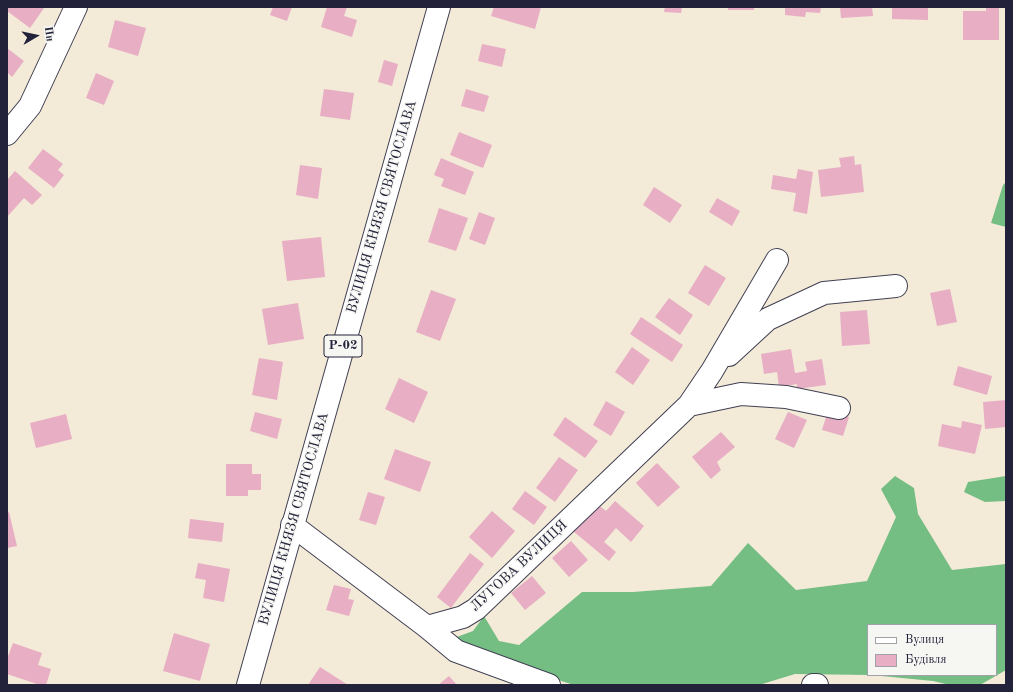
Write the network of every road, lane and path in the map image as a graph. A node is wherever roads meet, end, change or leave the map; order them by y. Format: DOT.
graph roads {
  1 [pos="76,7"];
  2 [pos="439,7"];
  3 [pos="7,134"];
  4 [pos="777,260"];
  5 [pos="896,286"];
  6 [pos="712,371"];
  7 [pos="689,405"];
  8 [pos="839,408"];
  9 [pos="292,525"];
  10 [pos="427,627"];
  11 [pos="248,685"];
  12 [pos="549,685"];
  13 [pos="813,685"];
  14 [pos="817,685"];
  1 -- 3 [label="street"];
  2 -- 9 [label="street, ВУЛИЦЯ КНЯЗЯ СВЯТОСЛАВА / Р-02"];
  4 -- 6 [label="street, ЛУГОВА ВУЛИЦЯ"];
  5 -- 6 [label="street, ЛУГОВА ВУЛИЦЯ"];
  6 -- 7 [label="street, ЛУГОВА ВУЛИЦЯ"];
  7 -- 8 [label="street"];
  7 -- 10 [label="street, ЛУГОВА ВУЛИЦЯ"];
  9 -- 10 [label="street"];
  9 -- 11 [label="street, ВУЛИЦЯ КНЯЗЯ СВЯТОСЛАВА / Р-02"];
  10 -- 12 [label="street"];
  13 -- 14 [label="street"];
}
